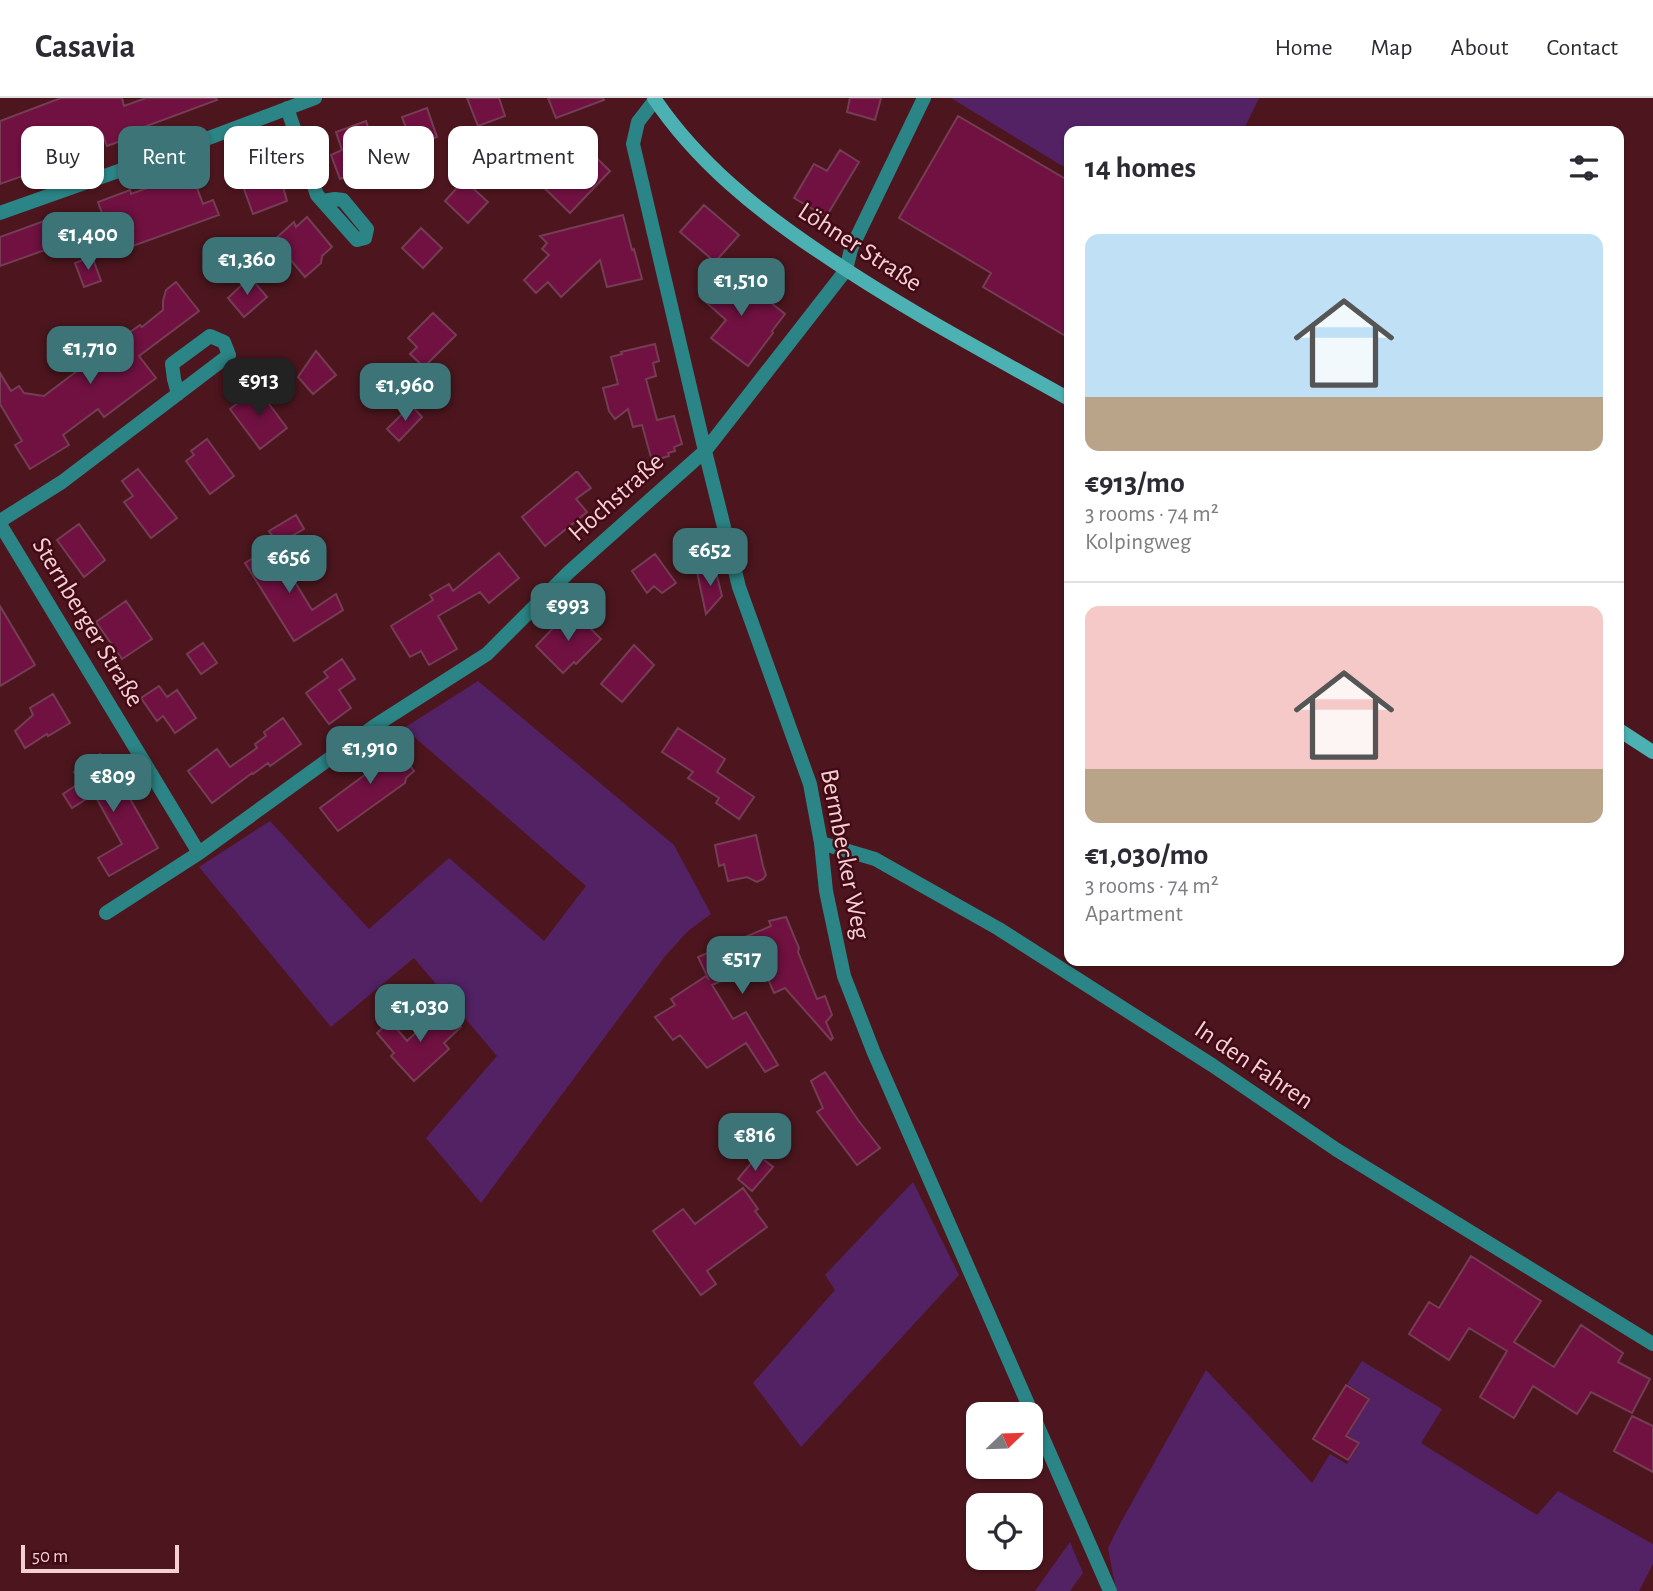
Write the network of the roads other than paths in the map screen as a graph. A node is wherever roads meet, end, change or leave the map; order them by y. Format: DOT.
graph roads {
  1 [pos="315,98"];
  2 [pos="924,98"];
  3 [pos="655,99"];
  4 [pos="287,108"];
  5 [pos="323,201"];
  6 [pos="0,213"];
  7 [pos="846,270"];
  8 [pos="178,394"];
  9 [pos="1064,396"];
  10 [pos="705,451"];
  11 [pos="0,522"];
  12 [pos="1624,733"];
  13 [pos="1653,752"];
  14 [pos="821,843"];
  15 [pos="199,853"];
  16 [pos="106,913"];
  17 [pos="1653,1345"];
  18 [pos="1110,1591"];
  1 -- 4 [label="street"];
  2 -- 7 [label="street"];
  3 -- 7 [label="main road, Löhner Straße"];
  3 -- 10 [label="street, Bermbecker Weg"];
  4 -- 5 [label="street"];
  4 -- 6 [label="street"];
  7 -- 9 [label="main road, Löhner Straße"];
  7 -- 10 [label="street, Hochstraße"];
  8 -- 11 [label="street"];
  10 -- 14 [label="street, Bermbecker Weg"];
  10 -- 15 [label="street, Hochstraße"];
  11 -- 15 [label="street, Sternberger Straße"];
  12 -- 13 [label="main road"];
  14 -- 17 [label="street, In den Fahren"];
  14 -- 18 [label="street, Bermbecker Weg"];
  15 -- 16 [label="street, Hochstraße"];
}
